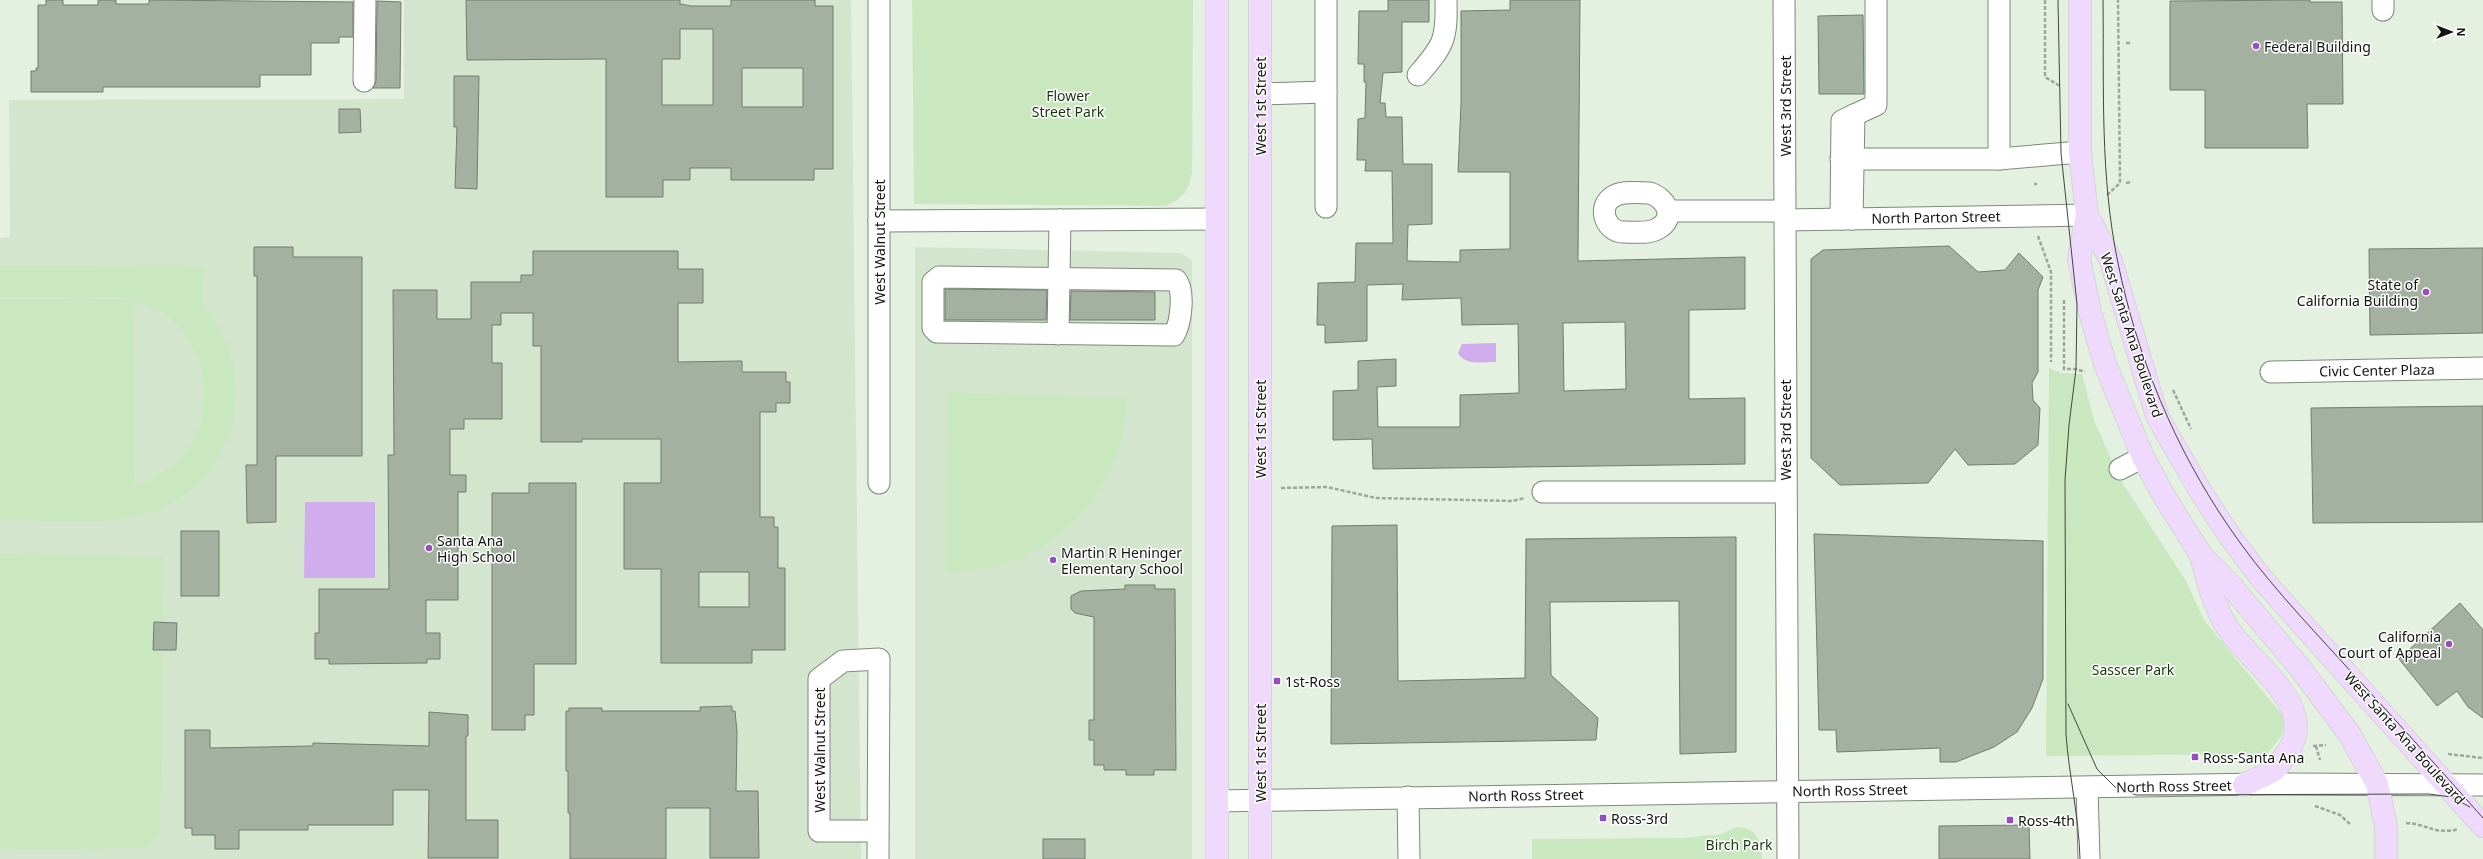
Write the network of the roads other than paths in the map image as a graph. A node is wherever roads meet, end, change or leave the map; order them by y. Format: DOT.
graph roads {
  1 [pos="365,0"];
  2 [pos="879,0"];
  3 [pos="1217,0"];
  4 [pos="1260,0"];
  5 [pos="1326,0"];
  6 [pos="1446,0"];
  7 [pos="1784,0"];
  8 [pos="1876,0"];
  9 [pos="1999,0"];
  10 [pos="2080,0"];
  11 [pos="1418,75"];
  12 [pos="364,81"];
  13 [pos="1326,92"];
  14 [pos="1260,94"];
  15 [pos="2080,152"];
  16 [pos="1847,159"];
  17 [pos="1999,159"];
  18 [pos="1326,207"];
  19 [pos="1668,211"];
  20 [pos="2087,215"];
  21 [pos="1785,216"];
  22 [pos="1216,219"];
  23 [pos="1847,219"];
  24 [pos="1060,220"];
  25 [pos="879,221"];
  26 [pos="1059,278"];
  27 [pos="1058,334"];
  28 [pos="2483,368"];
  29 [pos="2271,372"];
  30 [pos="2143,457"];
  31 [pos="2120,469"];
  32 [pos="879,483"];
  33 [pos="1542,492"];
  34 [pos="1785,492"];
  35 [pos="2201,555"];
  36 [pos="2244,784"];
  37 [pos="2377,784"];
  38 [pos="2448,785"];
  39 [pos="2483,785"];
  40 [pos="2087,788"];
  41 [pos="1788,790"];
  42 [pos="1408,797"];
  43 [pos="1260,799"];
  44 [pos="1217,801"];
  45 [pos="2478,819"];
  46 [pos="878,831"];
  47 [pos="878,859"];
  48 [pos="1217,859"];
  49 [pos="1260,859"];
  50 [pos="1410,859"];
  51 [pos="1788,859"];
  52 [pos="2089,859"];
  53 [pos="2386,859"];
  1 -- 12 [label="street"];
  2 -- 25 [label="street, West Walnut Street"];
  3 -- 22 [label="main road"];
  4 -- 14 [label="main road, West 1st Street"];
  5 -- 13 [label="street"];
  6 -- 11 [label="street"];
  7 -- 21 [label="street, West 3rd Street"];
  8 -- 16 [label="street"];
  9 -- 17 [label="street"];
  10 -- 15 [label="main road, West Santa Ana Boulevard"];
  13 -- 14 [label="street"];
  13 -- 18 [label="street"];
  14 -- 43 [label="main road, West 1st Street"];
  15 -- 17 [label="street"];
  15 -- 20 [label="main road, West Santa Ana Boulevard"];
  16 -- 17 [label="street"];
  16 -- 23 [label="street"];
  19 -- 21 [label="street, North Parton Street"];
  20 -- 23 [label="street, North Parton Street"];
  20 -- 30 [label="main road, West Santa Ana Boulevard"];
  20 -- 38 [label="main road, West Santa Ana Boulevard"];
  21 -- 23 [label="street, North Parton Street"];
  21 -- 34 [label="street, West 3rd Street"];
  22 -- 24 [label="street"];
  22 -- 44 [label="main road"];
  24 -- 25 [label="street"];
  24 -- 26 [label="street"];
  25 -- 32 [label="street, West Walnut Street"];
  26 -- 27 [label="street"];
  26 -- 27 [label="street"];
  26 -- 27 [label="street"];
  28 -- 29 [label="street, Civic Center Plaza"];
  30 -- 31 [label="street"];
  30 -- 35 [label="main road, West Santa Ana Boulevard"];
  33 -- 34 [label="street"];
  34 -- 41 [label="street, West 3rd Street"];
  35 -- 36 [label="main road"];
  35 -- 37 [label="main road, West Santa Ana Boulevard"];
  36 -- 37 [label="street, North Ross Street"];
  36 -- 40 [label="street, North Ross Street"];
  37 -- 38 [label="street, North Ross Street"];
  37 -- 53 [label="main road, West Santa Ana Boulevard"];
  38 -- 39 [label="street, North Ross Street"];
  38 -- 45 [label="main road, West Santa Ana Boulevard"];
  40 -- 41 [label="street, North Ross Street"];
  40 -- 52 [label="street"];
  41 -- 42 [label="street, North Ross Street"];
  41 -- 51 [label="street, West 3rd Street"];
  42 -- 43 [label="street, North Ross Street"];
  42 -- 50 [label="street"];
  43 -- 44 [label="street, North Ross Street"];
  43 -- 49 [label="main road, West 1st Street"];
  44 -- 48 [label="main road"];
  46 -- 46 [label="street, West Walnut Street"];
  46 -- 47 [label="street, West Walnut Street"];
}
